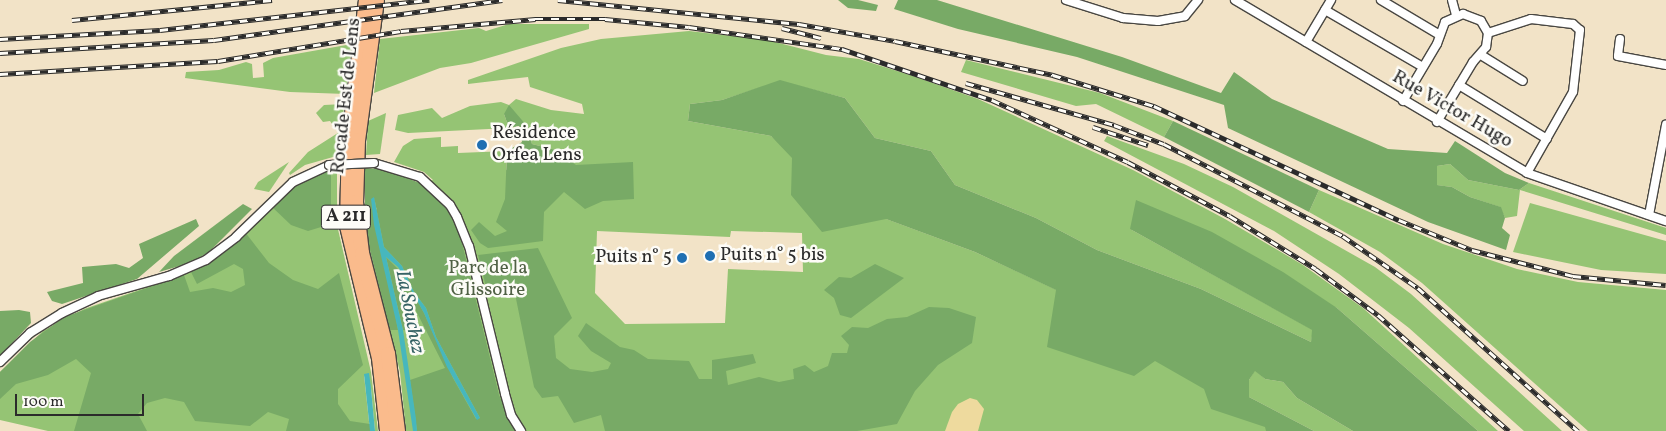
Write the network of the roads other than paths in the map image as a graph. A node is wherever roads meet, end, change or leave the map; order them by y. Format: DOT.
graph roads {
  1 [pos="366,0"];
  2 [pos="377,0"];
  3 [pos="1066,0"];
  4 [pos="1198,0"];
  5 [pos="1235,0"];
  6 [pos="1331,0"];
  7 [pos="1381,0"];
  8 [pos="1452,0"];
  9 [pos="1325,10"];
  10 [pos="1456,15"];
  11 [pos="1488,33"];
  12 [pos="1438,34"];
  13 [pos="1620,39"];
  14 [pos="1306,42"];
  15 [pos="1481,55"];
  16 [pos="1666,65"];
  17 [pos="1423,67"];
  18 [pos="1523,81"];
  19 [pos="1459,85"];
  20 [pos="1403,101"];
  21 [pos="1437,122"];
  22 [pos="1666,125"];
  23 [pos="1547,139"];
  24 [pos="1527,173"];
  25 [pos="1649,215"];
  26 [pos="1666,222"];
  27 [pos="0,362"];
  28 [pos="387,431"];
  29 [pos="398,431"];
  30 [pos="521,431"];
  1 -- 28 [label="highway, Rocade Est de Lens / A 211"];
  2 -- 29 [label="highway, Rocade Est de Lens / A 211"];
  3 -- 4 [label="street"];
  5 -- 14 [label="street, Rue Victor Hugo"];
  6 -- 9 [label="street"];
  7 -- 12 [label="street"];
  8 -- 10 [label="street"];
  9 -- 14 [label="street"];
  9 -- 17 [label="street"];
  10 -- 11 [label="street"];
  10 -- 12 [label="street"];
  11 -- 15 [label="street"];
  11 -- 23 [label="street"];
  12 -- 17 [label="street"];
  13 -- 16 [label="street"];
  14 -- 20 [label="street, Rue Victor Hugo"];
  15 -- 18 [label="street"];
  15 -- 19 [label="street"];
  17 -- 20 [label="street"];
  19 -- 21 [label="street"];
  19 -- 23 [label="street"];
  20 -- 21 [label="street, Rue Victor Hugo"];
  21 -- 24 [label="street, Rue Victor Hugo"];
  22 -- 25 [label="street"];
  23 -- 24 [label="street"];
  24 -- 25 [label="street, Rue Victor Hugo"];
  25 -- 26 [label="street, Rue Victor Hugo"];
  27 -- 30 [label="street, bridge"];
}
